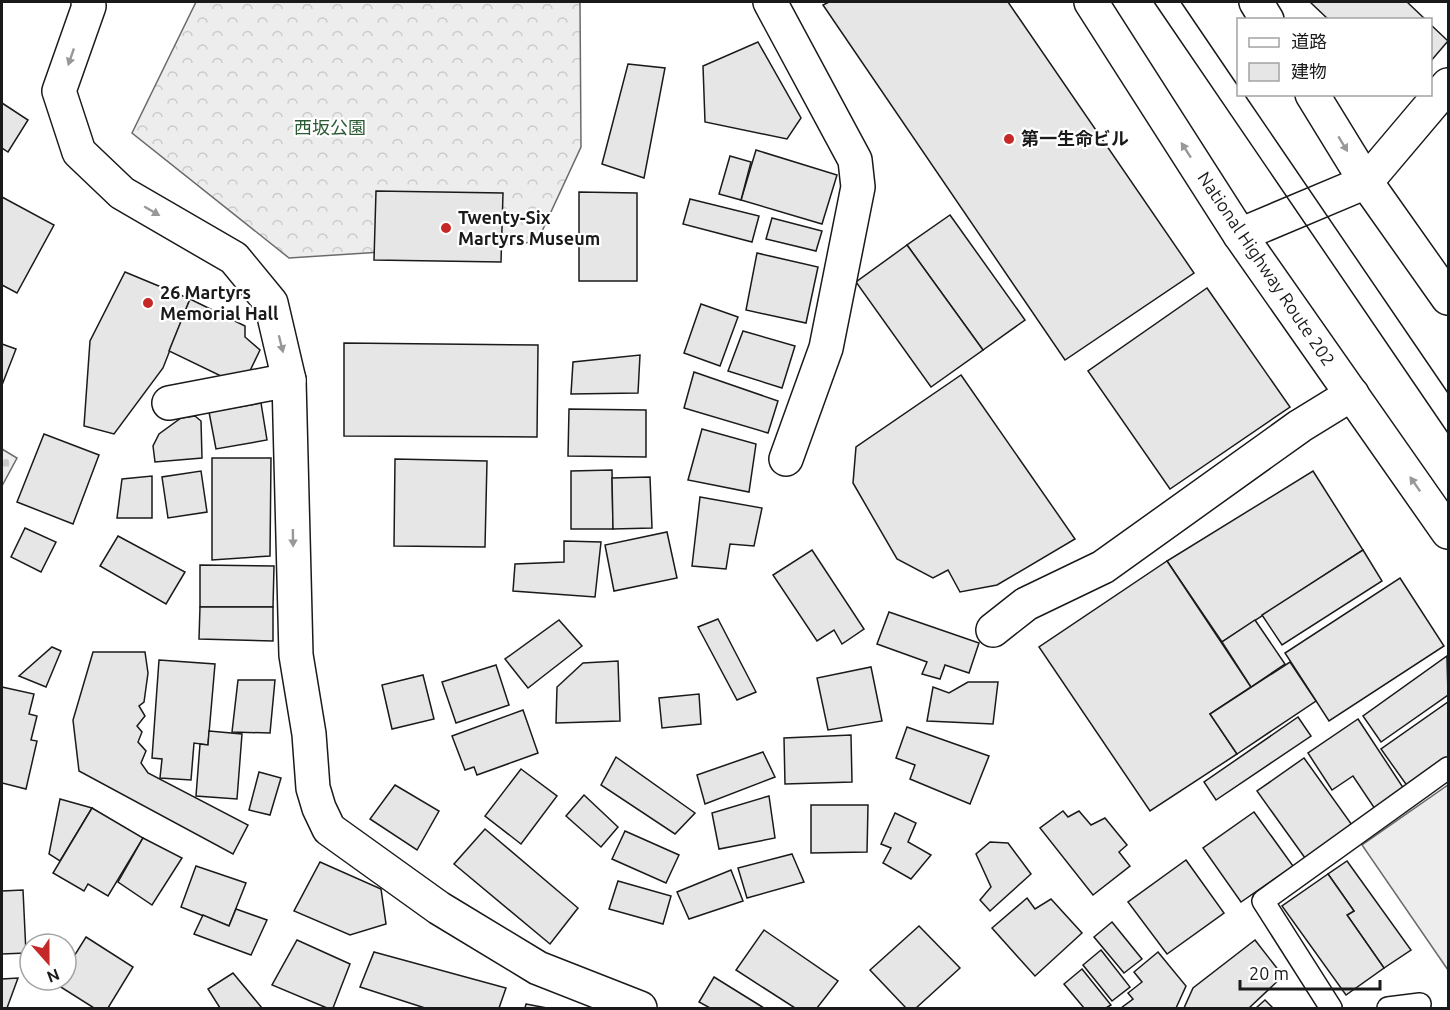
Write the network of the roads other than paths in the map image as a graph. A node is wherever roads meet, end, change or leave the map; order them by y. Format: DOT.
graph roads {
  1 [pos="88,2"];
  2 [pos="770,2"];
  3 [pos="1091,2"];
  4 [pos="1256,2"];
  5 [pos="1266,18"];
  6 [pos="1449,85"];
  7 [pos="1313,96"];
  8 [pos="1366,182"];
  9 [pos="1240,235"];
  10 [pos="1449,298"];
  11 [pos="289,380"];
  12 [pos="1352,394"];
  13 [pos="169,403"];
  14 [pos="786,459"];
  15 [pos="1449,532"];
  16 [pos="993,630"];
  17 [pos="1449,768"];
  18 [pos="1420,1004"];
  19 [pos="640,1008"];
  20 [pos="1331,1008"];
  21 [pos="1388,1008"];
  1 -- 11 [label="main road, one-way"];
  2 -- 14 [label="main road"];
  9 -- 3 [label="main road, National Highway Route 202, one-way"];
  4 -- 5 [label="main road"];
  6 -- 8 [label="main road"];
  7 -- 8 [label="main road, one-way"];
  8 -- 9 [label="main road"];
  8 -- 10 [label="main road"];
  9 -- 12 [label="main road, National Highway Route 202"];
  11 -- 13 [label="main road"];
  11 -- 19 [label="main road, one-way"];
  15 -- 12 [label="main road, National Highway Route 202, one-way"];
  12 -- 16 [label="main road"];
  17 -- 20 [label="lane"];
  18 -- 21 [label="lane"];
}
